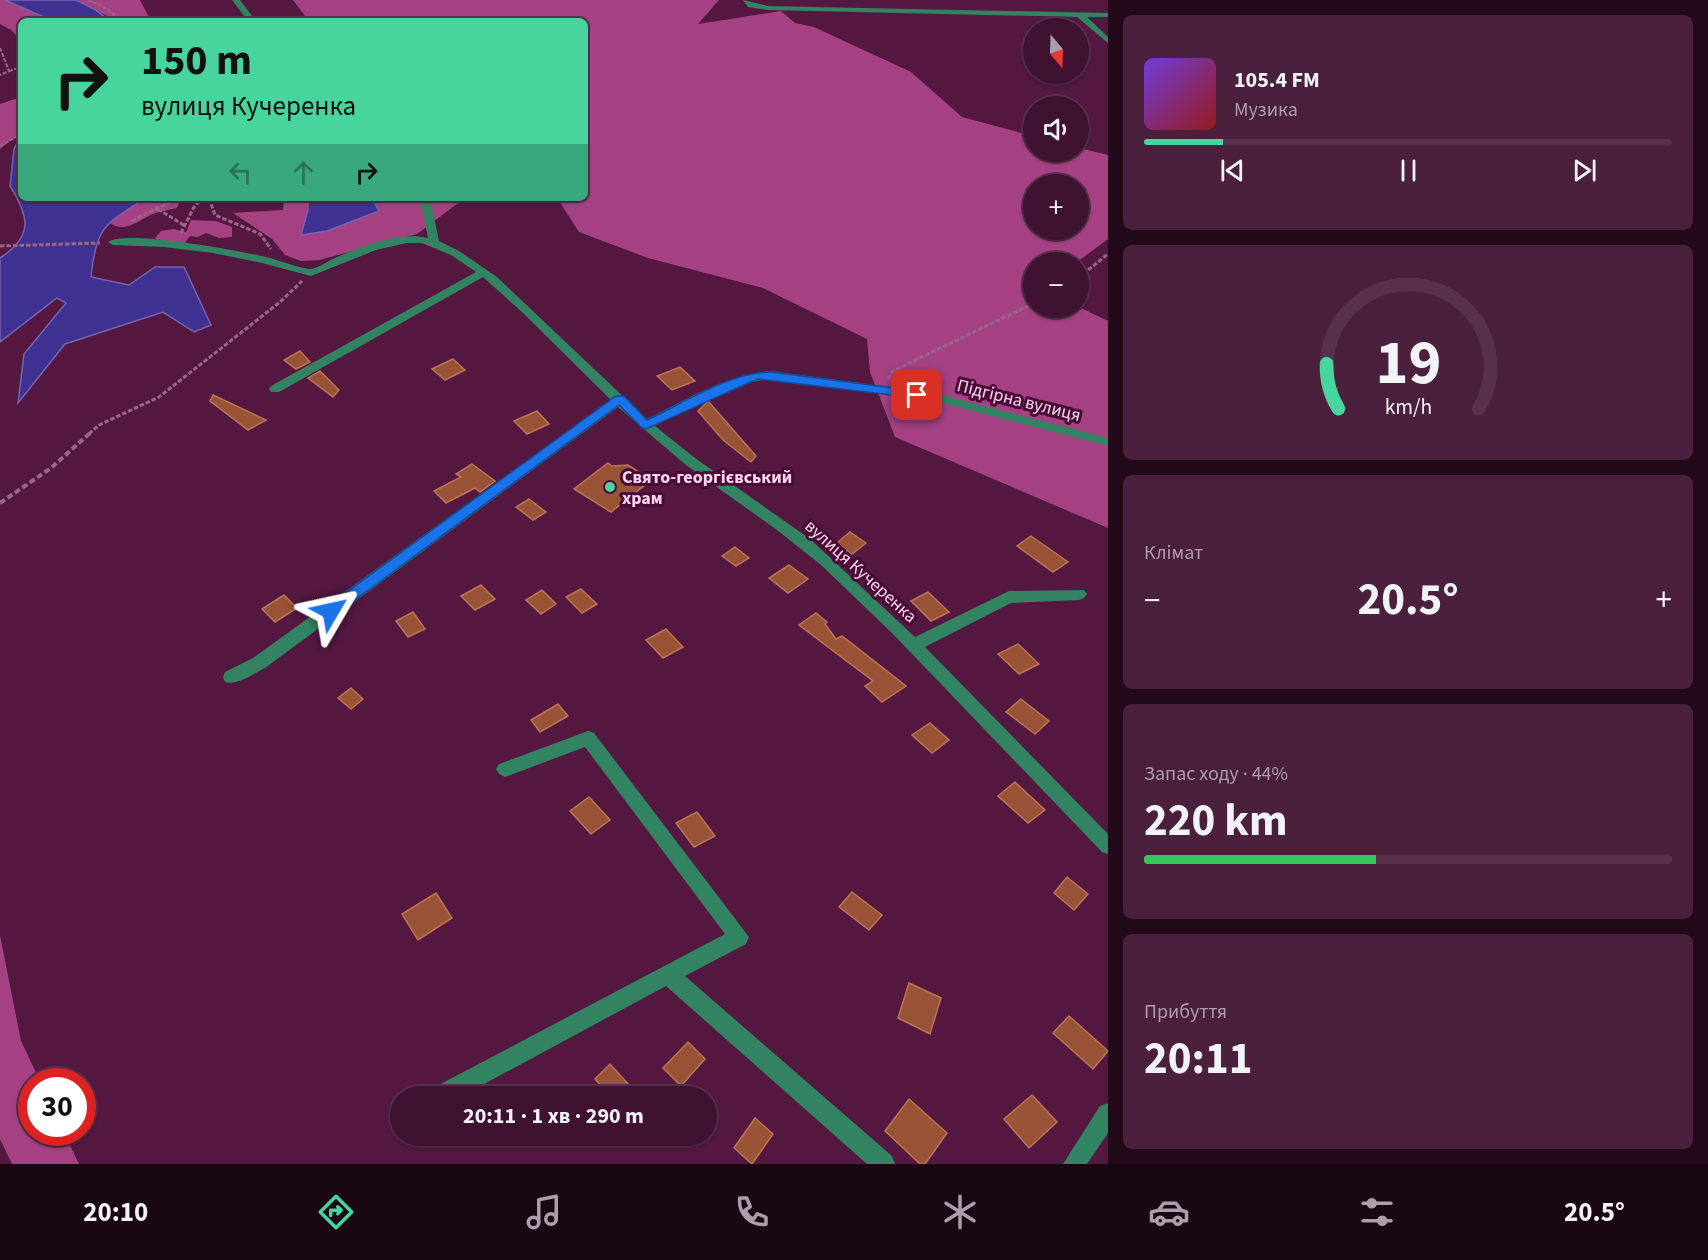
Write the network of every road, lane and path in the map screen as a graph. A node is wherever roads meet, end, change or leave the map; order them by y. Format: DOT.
graph roads {
  1 [pos="88,0"];
  2 [pos="236,0"];
  3 [pos="747,0"];
  4 [pos="1080,15"];
  5 [pos="1108,15"];
  6 [pos="119,18"];
  7 [pos="250,18"];
  8 [pos="1108,41"];
  9 [pos="0,48"];
  10 [pos="18,68"];
  11 [pos="9,70"];
  12 [pos="0,75"];
  13 [pos="18,136"];
  14 [pos="0,146"];
  15 [pos="172,201"];
  16 [pos="202,201"];
  17 [pos="208,201"];
  18 [pos="426,201"];
  19 [pos="157,208"];
  20 [pos="132,220"];
  21 [pos="185,226"];
  22 [pos="113,242"];
  23 [pos="434,242"];
  24 [pos="0,246"];
  25 [pos="188,247"];
  26 [pos="1108,254"];
  27 [pos="279,263"];
  28 [pos="1089,269"];
  29 [pos="484,272"];
  30 [pos="311,273"];
  31 [pos="1023,308"];
  32 [pos="275,388"];
  33 [pos="883,390"];
  34 [pos="620,399"];
  35 [pos="646,425"];
  36 [pos="1108,442"];
  37 [pos="0,503"];
  38 [pos="1079,594"];
  39 [pos="914,645"];
  40 [pos="231,676"];
  41 [pos="505,769"];
  42 [pos="1108,846"];
  43 [pos="668,975"];
  44 [pos="460,1086"];
  45 [pos="1108,1114"];
  46 [pos="884,1164"];
  47 [pos="1074,1164"];
  1 -- 6 [label="path"];
  2 -- 7 [label="street"];
  3 -- 4 [label="street"];
  4 -- 5 [label="street"];
  4 -- 8 [label="street"];
  9 -- 11 [label="path"];
  10 -- 11 [label="path"];
  11 -- 12 [label="path"];
  13 -- 14 [label="path"];
  15 -- 19 [label="path"];
  16 -- 21 [label="path"];
  17 -- 27 [label="path"];
  18 -- 23 [label="street"];
  19 -- 20 [label="path"];
  19 -- 21 [label="path"];
  21 -- 25 [label="path"];
  22 -- 24 [label="path"];
  22 -- 25 [label="street"];
  23 -- 29 [label="street, вулиця Кучеренка"];
  23 -- 30 [label="street"];
  25 -- 27 [label="street"];
  26 -- 28 [label="path"];
  27 -- 30 [label="street"];
  29 -- 32 [label="street"];
  29 -- 34 [label="street, вулиця Кучеренка"];
  30 -- 37 [label="path"];
  31 -- 33 [label="path"];
  33 -- 35 [label="street, Підгірна вулиця"];
  33 -- 36 [label="street, Підгірна вулиця"];
  34 -- 35 [label="street, вулиця Кучеренка"];
  34 -- 40 [label="street"];
  35 -- 39 [label="street, вулиця Кучеренка"];
  38 -- 39 [label="street"];
  39 -- 42 [label="street, вулиця Кучеренка"];
  41 -- 43 [label="street"];
  43 -- 44 [label="street"];
  43 -- 46 [label="street"];
  45 -- 47 [label="street"];
}
